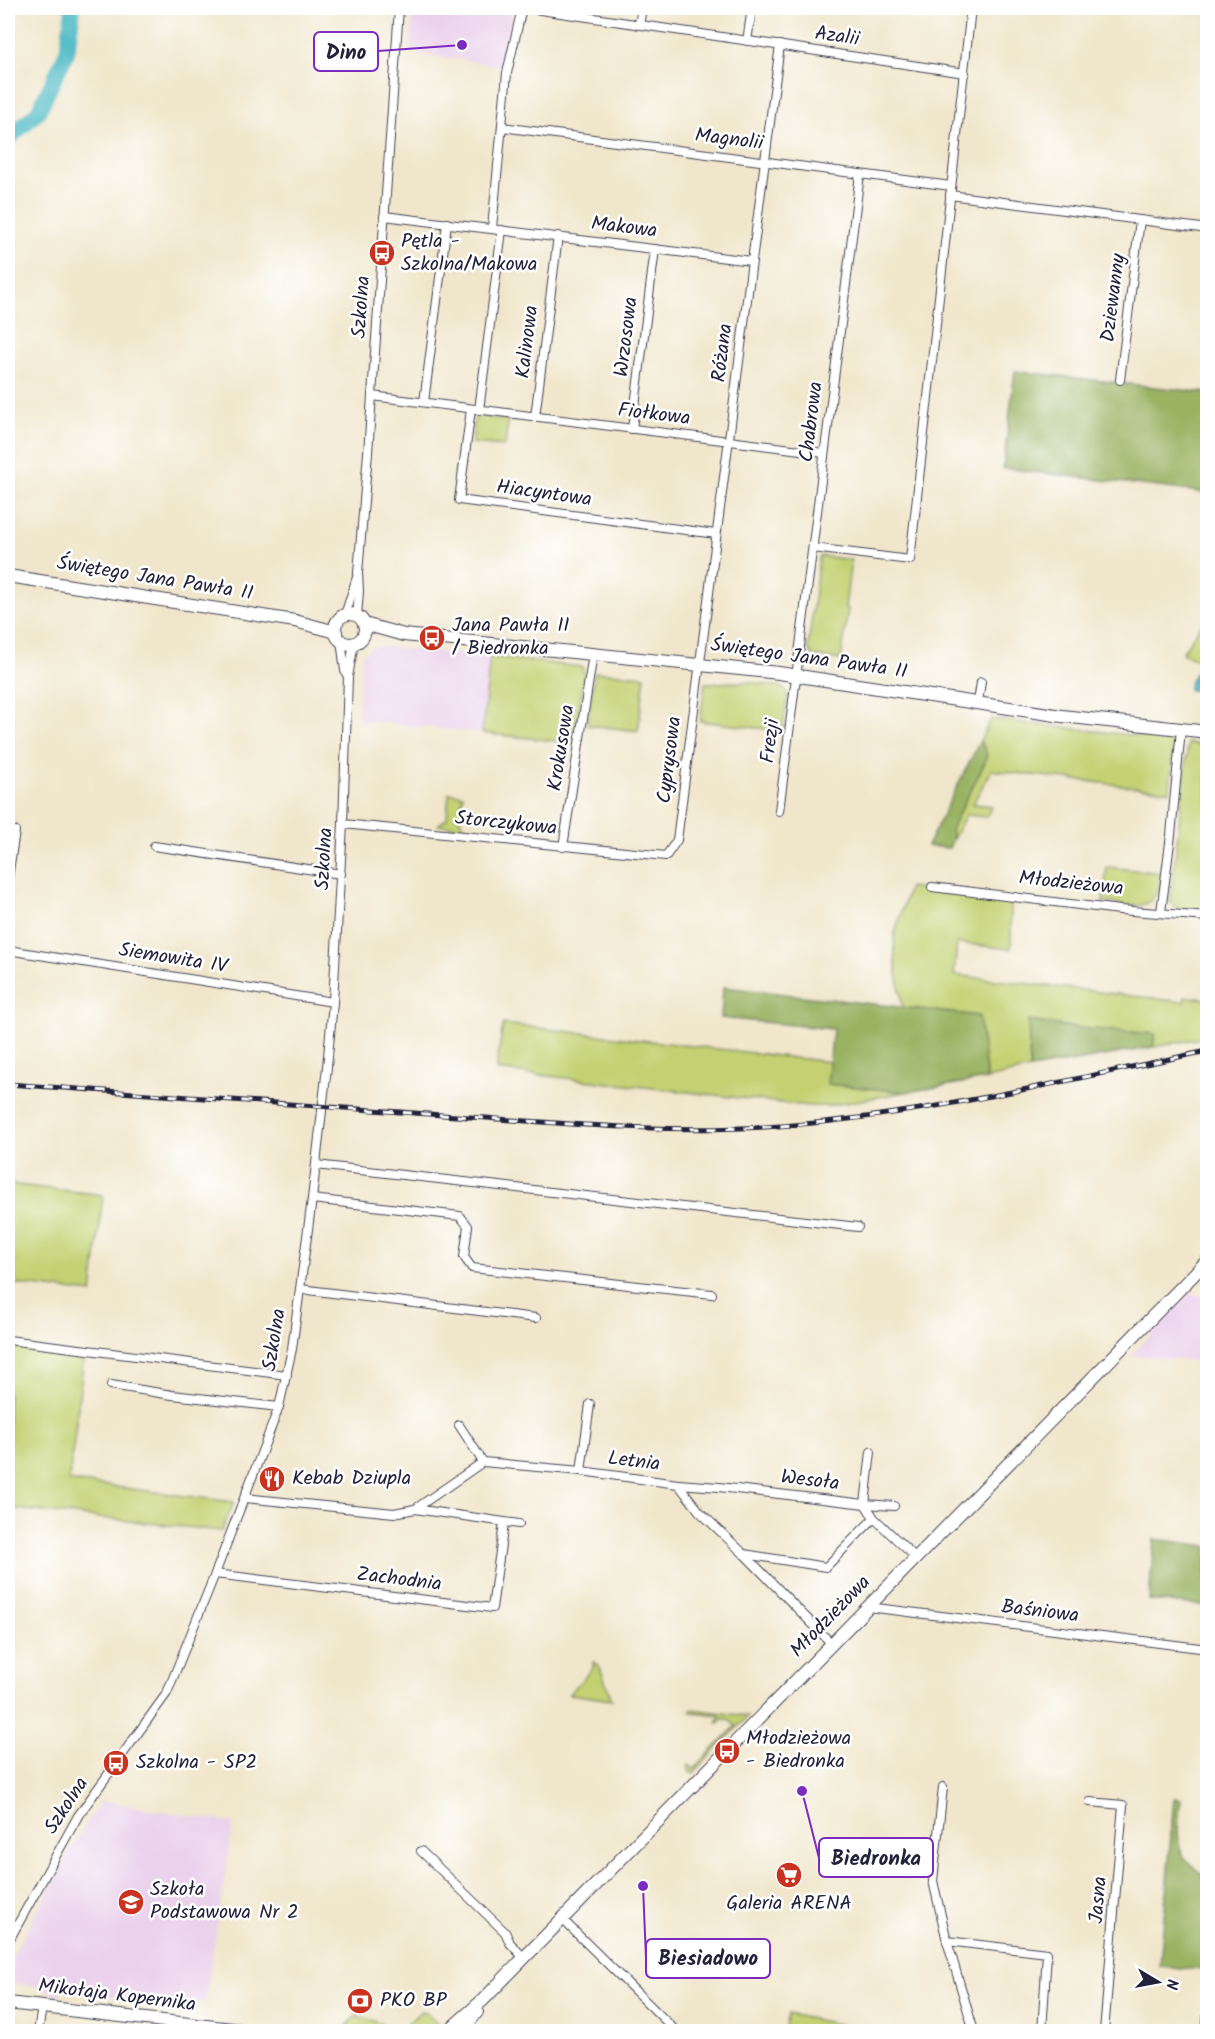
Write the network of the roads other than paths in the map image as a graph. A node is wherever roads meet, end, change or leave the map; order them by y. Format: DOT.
graph roads {
  1 [pos="399,8"];
  2 [pos="522,8"];
  3 [pos="527,8"];
  4 [pos="642,8"];
  5 [pos="752,8"];
  6 [pos="971,8"];
  7 [pos="639,25"];
  8 [pos="747,40"];
  9 [pos="780,45"];
  10 [pos="965,73"];
  11 [pos="502,127"];
  12 [pos="765,161"];
  13 [pos="860,174"];
  14 [pos="951,190"];
  15 [pos="384,216"];
  16 [pos="1140,220"];
  17 [pos="447,223"];
  18 [pos="492,228"];
  19 [pos="1208,229"];
  20 [pos="502,230"];
  21 [pos="558,236"];
  22 [pos="655,249"];
  23 [pos="752,261"];
  24 [pos="1120,380"];
  25 [pos="372,396"];
  26 [pos="424,402"];
  27 [pos="475,409"];
  28 [pos="536,417"];
  29 [pos="632,429"];
  30 [pos="728,441"];
  31 [pos="824,453"];
  32 [pos="716,534"];
  33 [pos="813,548"];
  34 [pos="8,576"];
  35 [pos="347,625"];
  36 [pos="404,635"];
  37 [pos="358,640"];
  38 [pos="593,654"];
  39 [pos="700,664"];
  40 [pos="797,675"];
  41 [pos="348,677"];
  42 [pos="981,682"];
  43 [pos="978,702"];
  44 [pos="1181,729"];
  45 [pos="1208,732"];
  46 [pos="779,811"];
  47 [pos="344,824"];
  48 [pos="15,831"];
  49 [pos="154,846"];
  50 [pos="563,847"];
  51 [pos="666,856"];
  52 [pos="341,874"];
  53 [pos="8,878"];
  54 [pos="932,887"];
  55 [pos="1161,912"];
  56 [pos="1208,917"];
  57 [pos="8,950"];
  58 [pos="333,1002"];
  59 [pos="316,1166"];
  60 [pos="312,1198"];
  61 [pos="858,1227"];
  62 [pos="1208,1260"];
  63 [pos="300,1289"];
  64 [pos="712,1294"];
  65 [pos="536,1318"];
  66 [pos="8,1340"];
  67 [pos="287,1375"];
  68 [pos="111,1385"];
  69 [pos="590,1404"];
  70 [pos="279,1407"];
  71 [pos="459,1425"];
  72 [pos="872,1452"];
  73 [pos="483,1462"];
  74 [pos="581,1472"];
  75 [pos="678,1484"];
  76 [pos="245,1498"];
  77 [pos="865,1504"];
  78 [pos="894,1506"];
  79 [pos="415,1509"];
  80 [pos="874,1518"];
  81 [pos="504,1523"];
  82 [pos="519,1524"];
  83 [pos="744,1554"];
  84 [pos="916,1558"];
  85 [pos="215,1574"];
  86 [pos="868,1607"];
  87 [pos="832,1644"];
  88 [pos="1208,1649"];
  89 [pos="943,1787"];
  90 [pos="1090,1802"];
  91 [pos="421,1851"];
  92 [pos="562,1919"];
  93 [pos="947,1941"];
  94 [pos="8,1942"];
  95 [pos="524,1958"];
  96 [pos="483,2000"];
  97 [pos="8,2003"];
  98 [pos="42,2007"];
  99 [pos="1208,2009"];
  100 [pos="176,2027"];
  101 [pos="38,2031"];
  102 [pos="258,2031"];
  103 [pos="447,2031"];
  104 [pos="461,2031"];
  105 [pos="676,2031"];
  106 [pos="972,2031"];
  107 [pos="1042,2031"];
  108 [pos="1104,2031"];
  109 [pos="1206,2031"];
  1 -- 15 [label="street, Szkolna"];
  2 -- 11 [label="street"];
  3 -- 7 [label="street, Azalii"];
  4 -- 7 [label="street"];
  5 -- 8 [label="street"];
  6 -- 10 [label="street"];
  7 -- 8 [label="street, Azalii"];
  8 -- 9 [label="street, Azalii"];
  9 -- 10 [label="street, Azalii"];
  9 -- 12 [label="street, Różana"];
  10 -- 14 [label="street"];
  11 -- 12 [label="street, Magnolii"];
  11 -- 18 [label="street"];
  12 -- 13 [label="street, Magnolii"];
  12 -- 23 [label="street, Różana"];
  13 -- 14 [label="street, Magnolii"];
  13 -- 31 [label="street, Chabrowa"];
  14 -- 16 [label="street, Magnolii"];
  14 -- 33 [label="street"];
  15 -- 17 [label="street, Makowa"];
  15 -- 25 [label="street, Szkolna"];
  16 -- 19 [label="street, Magnolii"];
  16 -- 24 [label="street, Dziewanny"];
  17 -- 18 [label="street, Makowa"];
  17 -- 26 [label="street"];
  18 -- 20 [label="street, Makowa"];
  20 -- 21 [label="street, Makowa"];
  20 -- 27 [label="street"];
  21 -- 22 [label="street, Makowa"];
  21 -- 28 [label="street, Kalinowa"];
  22 -- 23 [label="street, Makowa"];
  22 -- 29 [label="street, Wrzosowa"];
  23 -- 30 [label="street, Różana"];
  25 -- 26 [label="street, Fiołkowa"];
  25 -- 35 [label="street, Szkolna"];
  26 -- 27 [label="street, Fiołkowa"];
  27 -- 28 [label="street, Fiołkowa"];
  27 -- 32 [label="street, Hiacyntowa"];
  28 -- 29 [label="street, Fiołkowa"];
  29 -- 30 [label="street, Fiołkowa"];
  30 -- 31 [label="street, Fiołkowa"];
  30 -- 32 [label="street, Różana"];
  31 -- 33 [label="street, Chabrowa"];
  32 -- 39 [label="street, Różana"];
  33 -- 40 [label="street, Chabrowa"];
  34 -- 35 [label="street, Świętego Jana Pawła II"];
  35 -- 36 [label="street, Świętego Jana Pawła II"];
  35 -- 37 [label="street"];
  35 -- 37 [label="street, Świętego Jana Pawła II"];
  35 -- 41 [label="street, Szkolna"];
  36 -- 37 [label="street, Świętego Jana Pawła II"];
  36 -- 38 [label="street, Świętego Jana Pawła II"];
  37 -- 41 [label="street, Szkolna"];
  38 -- 39 [label="street, Świętego Jana Pawła II"];
  38 -- 50 [label="street, Krokusowa"];
  39 -- 40 [label="street, Świętego Jana Pawła II"];
  39 -- 51 [label="street, Cyprysowa"];
  40 -- 43 [label="street, Świętego Jana Pawła II"];
  40 -- 46 [label="street, Frezji"];
  41 -- 47 [label="street, Szkolna"];
  42 -- 43 [label="street"];
  43 -- 44 [label="street, Świętego Jana Pawła II"];
  44 -- 45 [label="street, Świętego Jana Pawła II"];
  44 -- 55 [label="street"];
  47 -- 50 [label="street, Storczykowa"];
  47 -- 52 [label="street, Szkolna"];
  48 -- 53 [label="street"];
  49 -- 52 [label="street"];
  50 -- 51 [label="street, Storczykowa"];
  52 -- 58 [label="street, Szkolna"];
  54 -- 55 [label="street, Młodzieżowa"];
  55 -- 56 [label="street, Młodzieżowa"];
  57 -- 58 [label="street, Siemowita IV"];
  58 -- 59 [label="street, Szkolna"];
  59 -- 60 [label="street, Szkolna"];
  59 -- 61 [label="street"];
  60 -- 63 [label="street, Szkolna"];
  60 -- 64 [label="street"];
  62 -- 84 [label="street, Młodzieżowa"];
  63 -- 65 [label="street"];
  63 -- 67 [label="street, Szkolna"];
  66 -- 67 [label="street"];
  67 -- 70 [label="street, Szkolna"];
  68 -- 70 [label="street"];
  69 -- 74 [label="street"];
  70 -- 76 [label="street, Szkolna"];
  71 -- 73 [label="street"];
  72 -- 77 [label="street"];
  73 -- 74 [label="street, Letnia"];
  73 -- 79 [label="street"];
  74 -- 75 [label="street, Letnia"];
  75 -- 77 [label="street, Wesoła"];
  75 -- 83 [label="street, Letnia"];
  76 -- 79 [label="street"];
  76 -- 85 [label="street, Szkolna"];
  77 -- 78 [label="street"];
  77 -- 80 [label="street, Wesoła"];
  79 -- 81 [label="street"];
  80 -- 83 [label="street"];
  80 -- 84 [label="street, Wesoła"];
  81 -- 82 [label="street"];
  81 -- 85 [label="street, Zachodnia"];
  83 -- 87 [label="street, Letnia"];
  84 -- 86 [label="street, Młodzieżowa"];
  85 -- 94 [label="street, Szkolna"];
  86 -- 87 [label="street, Młodzieżowa"];
  86 -- 88 [label="street, Baśniowa"];
  87 -- 92 [label="street, Młodzieżowa"];
  89 -- 93 [label="street"];
  90 -- 108 [label="street, Jasna"];
  91 -- 95 [label="street"];
  92 -- 95 [label="street, Młodzieżowa"];
  92 -- 105 [label="street"];
  93 -- 106 [label="street"];
  93 -- 107 [label="street"];
  95 -- 96 [label="street, Młodzieżowa"];
  96 -- 103 [label="street, Młodzieżowa"];
  96 -- 104 [label="street, Młodzieżowa"];
  97 -- 98 [label="street, Mikołaja Kopernika"];
  98 -- 100 [label="street, Mikołaja Kopernika"];
  98 -- 101 [label="street"];
  99 -- 109 [label="street"];
  100 -- 102 [label="street, Mikołaja Kopernika"];
}
